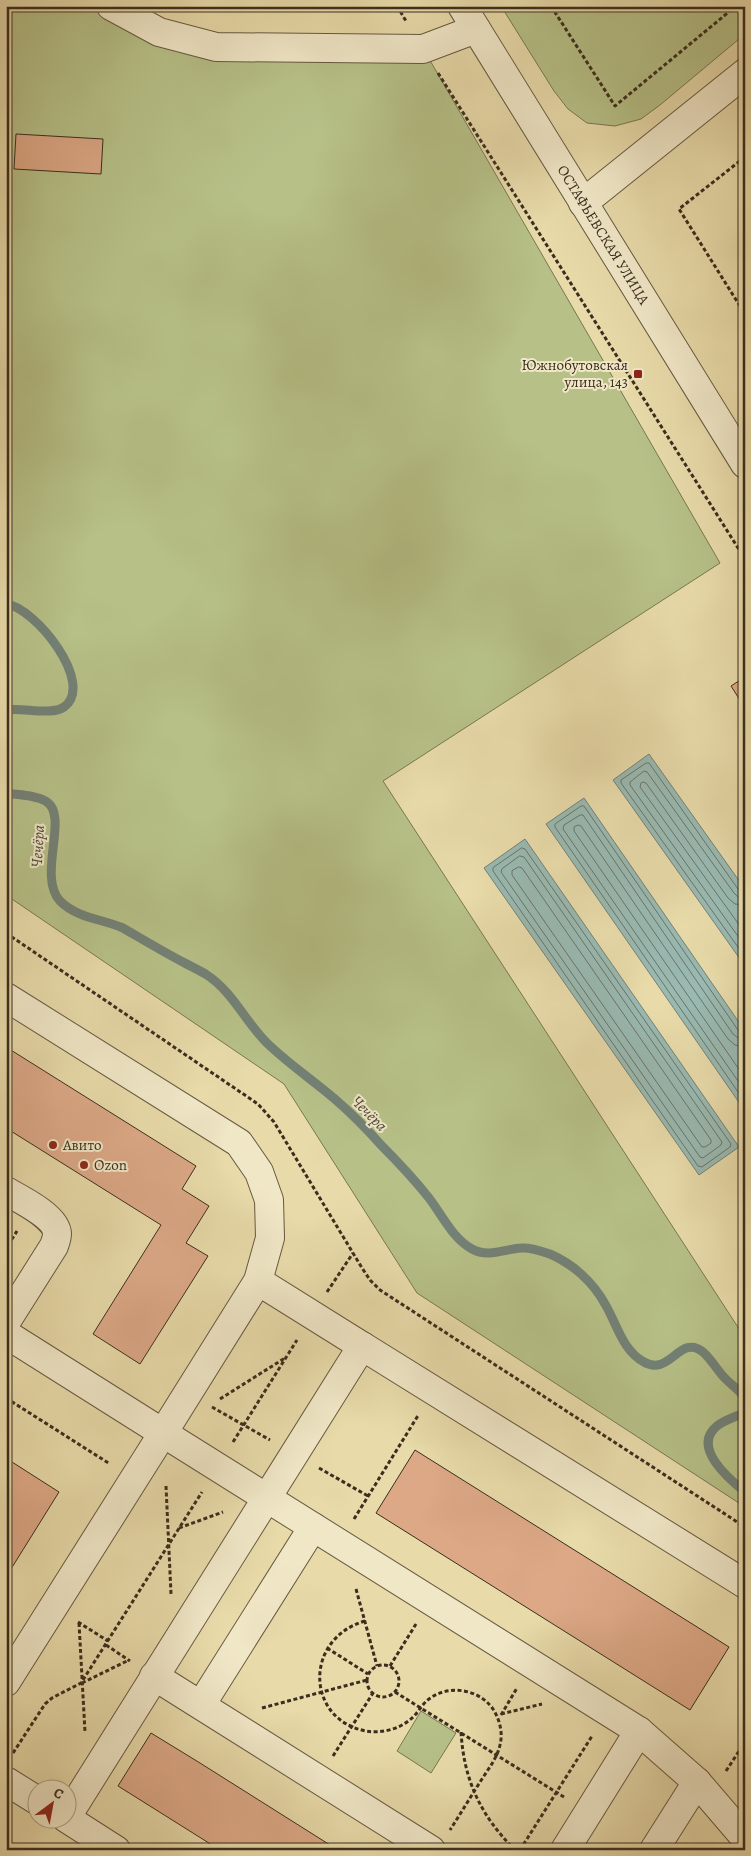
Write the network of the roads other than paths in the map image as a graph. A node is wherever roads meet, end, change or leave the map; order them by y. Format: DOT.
graph roads {
  1 [pos="111,6"];
  2 [pos="462,6"];
  3 [pos="476,29"];
  4 [pos="745,73"];
  5 [pos="583,203"];
  6 [pos="745,464"];
  7 [pos="6,997"];
  8 [pos="6,1191"];
  9 [pos="258,1281"];
  10 [pos="6,1322"];
  11 [pos="6,1334"];
  12 [pos="362,1346"];
  13 [pos="163,1432"];
  14 [pos="266,1498"];
  15 [pos="313,1527"];
  16 [pos="745,1584"];
  17 [pos="154,1676"];
  18 [pos="6,1682"];
  19 [pos="212,1712"];
  20 [pos="639,1731"];
  21 [pos="8,1770"];
  22 [pos="697,1782"];
  23 [pos="28,1791"];
  24 [pos="78,1798"];
  25 [pos="78,1826"];
  26 [pos="745,1838"];
  27 [pos="440,1841"];
  28 [pos="116,1850"];
  29 [pos="565,1850"];
  30 [pos="654,1850"];
  1 -- 3 [label="street"];
  2 -- 3 [label="street, ОСТАФЬЕВСКАЯ УЛИЦА"];
  3 -- 5 [label="street, ОСТАФЬЕВСКАЯ УЛИЦА"];
  4 -- 5 [label="street"];
  5 -- 6 [label="street, ОСТАФЬЕВСКАЯ УЛИЦА"];
  7 -- 9 [label="street"];
  8 -- 10 [label="street"];
  9 -- 12 [label="street"];
  9 -- 13 [label="street"];
  11 -- 13 [label="street"];
  12 -- 14 [label="street"];
  12 -- 16 [label="street"];
  13 -- 14 [label="street"];
  13 -- 18 [label="street"];
  14 -- 15 [label="street"];
  14 -- 17 [label="street"];
  15 -- 19 [label="street"];
  15 -- 20 [label="street"];
  17 -- 19 [label="street"];
  17 -- 24 [label="street"];
  19 -- 27 [label="street"];
  20 -- 22 [label="street"];
  20 -- 29 [label="street"];
  21 -- 23 [label="street"];
  22 -- 26 [label="street"];
  22 -- 30 [label="street"];
  25 -- 28 [label="street"];
}
